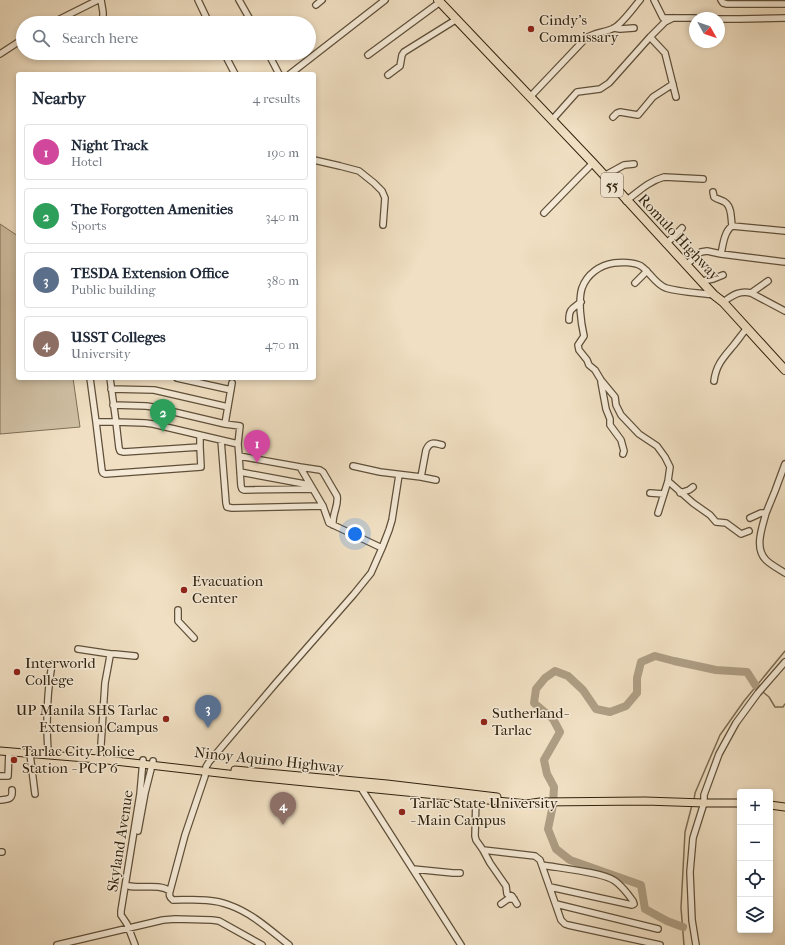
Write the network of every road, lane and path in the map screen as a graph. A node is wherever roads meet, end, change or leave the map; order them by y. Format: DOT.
graph roads {
  1 [pos="98,0"];
  2 [pos="101,0"];
  3 [pos="198,0"];
  4 [pos="240,0"];
  5 [pos="322,0"];
  6 [pos="383,0"];
  7 [pos="654,0"];
  8 [pos="720,0"];
  9 [pos="439,1"];
  10 [pos="636,1"];
  11 [pos="785,4"];
  12 [pos="316,5"];
  13 [pos="66,16"];
  14 [pos="103,16"];
  15 [pos="206,16"];
  16 [pos="248,16"];
  17 [pos="672,18"];
  18 [pos="689,18"];
  19 [pos="785,18"];
  20 [pos="457,19"];
  21 [pos="725,19"];
  22 [pos="614,28"];
  23 [pos="634,28"];
  24 [pos="650,38"];
  25 [pos="16,44"];
  26 [pos="316,53"];
  27 [pos="0,54"];
  28 [pos="368,55"];
  29 [pos="228,60"];
  30 [pos="272,60"];
  31 [pos="308,60"];
  32 [pos="234,72"];
  33 [pos="278,72"];
  34 [pos="293,72"];
  35 [pos="388,75"];
  36 [pos="673,84"];
  37 [pos="530,97"];
  38 [pos="676,97"];
  39 [pos="613,117"];
  40 [pos="552,120"];
  41 [pos="316,160"];
  42 [pos="593,164"];
  43 [pos="634,164"];
  44 [pos="604,176"];
  45 [pos="703,179"];
  46 [pos="713,192"];
  47 [pos="626,201"];
  48 [pos="544,213"];
  49 [pos="383,224"];
  50 [pos="732,226"];
  51 [pos="682,228"];
  52 [pos="785,231"];
  53 [pos="666,244"];
  54 [pos="721,254"];
  55 [pos="785,262"];
  56 [pos="686,265"];
  57 [pos="647,271"];
  58 [pos="722,275"];
  59 [pos="702,281"];
  60 [pos="768,281"];
  61 [pos="635,283"];
  62 [pos="751,293"];
  63 [pos="714,295"];
  64 [pos="580,302"];
  65 [pos="723,302"];
  66 [pos="785,311"];
  67 [pos="569,320"];
  68 [pos="747,328"];
  69 [pos="785,370"];
  70 [pos="90,380"];
  71 [pos="110,380"];
  72 [pos="185,380"];
  73 [pos="601,380"];
  74 [pos="714,381"];
  75 [pos="232,382"];
  76 [pos="111,389"];
  77 [pos="231,390"];
  78 [pos="113,405"];
  79 [pos="228,407"];
  80 [pos="96,422"];
  81 [pos="116,422"];
  82 [pos="225,424"];
  83 [pos="200,435"];
  84 [pos="221,440"];
  85 [pos="238,444"];
  86 [pos="442,445"];
  87 [pos="200,447"];
  88 [pos="624,454"];
  89 [pos="239,456"];
  90 [pos="785,464"];
  91 [pos="353,466"];
  92 [pos="300,467"];
  93 [pos="240,472"];
  94 [pos="399,475"];
  95 [pos="422,477"];
  96 [pos="436,480"];
  97 [pos="668,481"];
  98 [pos="311,487"];
  99 [pos="693,487"];
  100 [pos="650,493"];
  101 [pos="680,493"];
  102 [pos="664,494"];
  103 [pos="323,506"];
  104 [pos="326,512"];
  105 [pos="658,513"];
  106 [pos="766,513"];
  107 [pos="333,514"];
  108 [pos="750,518"];
  109 [pos="333,525"];
  110 [pos="749,531"];
  111 [pos="382,548"];
  112 [pos="785,572"];
  113 [pos="178,610"];
  114 [pos="194,638"];
  115 [pos="78,649"];
  116 [pos="111,654"];
  117 [pos="135,656"];
  118 [pos="785,662"];
  119 [pos="52,664"];
  120 [pos="0,746"];
  121 [pos="0,751"];
  122 [pos="48,751"];
  123 [pos="9,752"];
  124 [pos="30,754"];
  125 [pos="100,758"];
  126 [pos="142,763"];
  127 [pos="153,764"];
  128 [pos="206,769"];
  129 [pos="0,776"];
  130 [pos="353,784"];
  131 [pos="382,787"];
  132 [pos="361,788"];
  133 [pos="12,790"];
  134 [pos="35,794"];
  135 [pos="476,797"];
  136 [pos="0,800"];
  137 [pos="702,803"];
  138 [pos="737,803"];
  139 [pos="773,805"];
  140 [pos="785,807"];
  141 [pos="483,850"];
  142 [pos="542,865"];
  143 [pos="413,869"];
  144 [pos="460,873"];
  145 [pos="128,886"];
  146 [pos="550,887"];
  147 [pos="170,891"];
  148 [pos="501,904"];
  149 [pos="556,904"];
  150 [pos="128,926"];
  151 [pos="658,929"];
  152 [pos="57,945"];
  153 [pos="135,945"];
  154 [pos="262,945"];
  155 [pos="289,945"];
  156 [pos="461,945"];
  157 [pos="660,945"];
  158 [pos="696,945"];
  1 -- 13 [label="street"];
  2 -- 14 [label="street"];
  3 -- 15 [label="street"];
  4 -- 16 [label="street"];
  5 -- 12 [label="street"];
  6 -- 26 [label="street"];
  7 -- 17 [label="street"];
  8 -- 11 [label="street"];
  9 -- 20 [label="highway, Romulo Highway / 55"];
  9 -- 28 [label="street"];
  10 -- 22 [label="street"];
  17 -- 18 [label="street"];
  17 -- 24 [label="street"];
  19 -- 21 [label="street"];
  20 -- 35 [label="street"];
  20 -- 37 [label="highway, Romulo Highway / 55"];
  22 -- 23 [label="street"];
  22 -- 37 [label="street"];
  24 -- 36 [label="street"];
  24 -- 40 [label="street"];
  25 -- 27 [label="street"];
  29 -- 32 [label="street"];
  30 -- 33 [label="street"];
  31 -- 34 [label="street"];
  36 -- 38 [label="street"];
  36 -- 39 [label="street"];
  37 -- 40 [label="highway, Romulo Highway / 55"];
  40 -- 42 [label="highway, Romulo Highway / 55"];
  41 -- 49 [label="street"];
  42 -- 44 [label="highway, Romulo Highway / 55"];
  42 -- 48 [label="street"];
  43 -- 44 [label="street"];
  44 -- 47 [label="highway, Romulo Highway / 55"];
  45 -- 47 [label="street"];
  46 -- 50 [label="street"];
  47 -- 53 [label="highway, Romulo Highway / 55"];
  50 -- 52 [label="street"];
  50 -- 54 [label="street"];
  51 -- 53 [label="street"];
  53 -- 56 [label="highway, Romulo Highway / 55"];
  54 -- 55 [label="street"];
  54 -- 56 [label="street"];
  56 -- 59 [label="highway, Romulo Highway / 55"];
  57 -- 61 [label="street"];
  57 -- 63 [label="street"];
  57 -- 64 [label="street"];
  58 -- 59 [label="street"];
  59 -- 63 [label="highway, Romulo Highway / 55"];
  60 -- 62 [label="street"];
  62 -- 65 [label="street"];
  62 -- 66 [label="street"];
  63 -- 65 [label="highway, Romulo Highway / 55"];
  64 -- 67 [label="street"];
  64 -- 73 [label="street"];
  65 -- 68 [label="highway, Romulo Highway / 55"];
  68 -- 69 [label="highway, Romulo Highway / 55"];
  68 -- 74 [label="street"];
  70 -- 80 [label="street"];
  71 -- 76 [label="street"];
  72 -- 77 [label="street"];
  73 -- 88 [label="street"];
  73 -- 97 [label="street"];
  75 -- 77 [label="street"];
  76 -- 78 [label="street"];
  76 -- 79 [label="street"];
  77 -- 79 [label="street"];
  78 -- 81 [label="street"];
  78 -- 82 [label="street"];
  79 -- 82 [label="street"];
  80 -- 81 [label="street"];
  80 -- 87 [label="street"];
  81 -- 83 [label="street"];
  81 -- 87 [label="street"];
  82 -- 85 [label="street"];
  83 -- 84 [label="street"];
  83 -- 87 [label="street"];
  84 -- 85 [label="street"];
  84 -- 103 [label="street"];
  85 -- 89 [label="street"];
  86 -- 95 [label="street"];
  89 -- 92 [label="street"];
  89 -- 93 [label="street"];
  90 -- 106 [label="street"];
  91 -- 94 [label="street"];
  92 -- 98 [label="street"];
  92 -- 107 [label="street"];
  93 -- 98 [label="street"];
  93 -- 98 [label="street"];
  94 -- 95 [label="street"];
  94 -- 111 [label="street"];
  95 -- 96 [label="street"];
  97 -- 101 [label="street"];
  97 -- 102 [label="street"];
  98 -- 103 [label="street"];
  99 -- 101 [label="street"];
  100 -- 102 [label="street"];
  101 -- 110 [label="street"];
  102 -- 105 [label="street"];
  103 -- 104 [label="street"];
  104 -- 107 [label="street"];
  104 -- 109 [label="street"];
  106 -- 108 [label="street"];
  106 -- 112 [label="street"];
  107 -- 109 [label="street"];
  109 -- 111 [label="street"];
  111 -- 128 [label="street"];
  113 -- 114 [label="street"];
  115 -- 116 [label="street"];
  116 -- 117 [label="street"];
  116 -- 125 [label="street"];
  118 -- 137 [label="street"];
  119 -- 122 [label="street"];
  120 -- 122 [label="main road, Ninoy Aquino Highway"];
  121 -- 123 [label="main road, Ninoy Aquino Highway"];
  122 -- 125 [label="main road, Ninoy Aquino Highway"];
  123 -- 124 [label="main road, Ninoy Aquino Highway"];
  123 -- 129 [label="street"];
  124 -- 125 [label="main road, Ninoy Aquino Highway"];
  124 -- 134 [label="street"];
  125 -- 126 [label="main road, Ninoy Aquino Highway"];
  126 -- 127 [label="main road, Ninoy Aquino Highway"];
  126 -- 150 [label="street, Skyland Avenue"];
  127 -- 128 [label="main road, Ninoy Aquino Highway"];
  127 -- 145 [label="street, Skyland Avenue"];
  128 -- 130 [label="main road, Ninoy Aquino Highway"];
  128 -- 147 [label="street"];
  130 -- 131 [label="main road, Ninoy Aquino Highway"];
  130 -- 132 [label="main road, Ninoy Aquino Highway"];
  131 -- 132 [label="main road, Ninoy Aquino Highway"];
  131 -- 135 [label="main road, Ninoy Aquino Highway"];
  132 -- 143 [label="street"];
  133 -- 136 [label="street"];
  135 -- 137 [label="main road, Ninoy Aquino Highway"];
  135 -- 141 [label="street"];
  137 -- 138 [label="main road, Ninoy Aquino Highway"];
  137 -- 158 [label="street"];
  139 -- 140 [label="main road"];
  141 -- 142 [label="street"];
  141 -- 148 [label="street"];
  142 -- 146 [label="street"];
  142 -- 146 [label="street"];
  143 -- 144 [label="street"];
  143 -- 156 [label="street"];
  145 -- 147 [label="street"];
  145 -- 150 [label="street, Skyland Avenue"];
  146 -- 149 [label="street"];
  147 -- 155 [label="street"];
  149 -- 151 [label="street"];
  149 -- 157 [label="street"];
  150 -- 152 [label="street"];
  150 -- 153 [label="street, Skyland Avenue"];
  150 -- 154 [label="street"];
}
